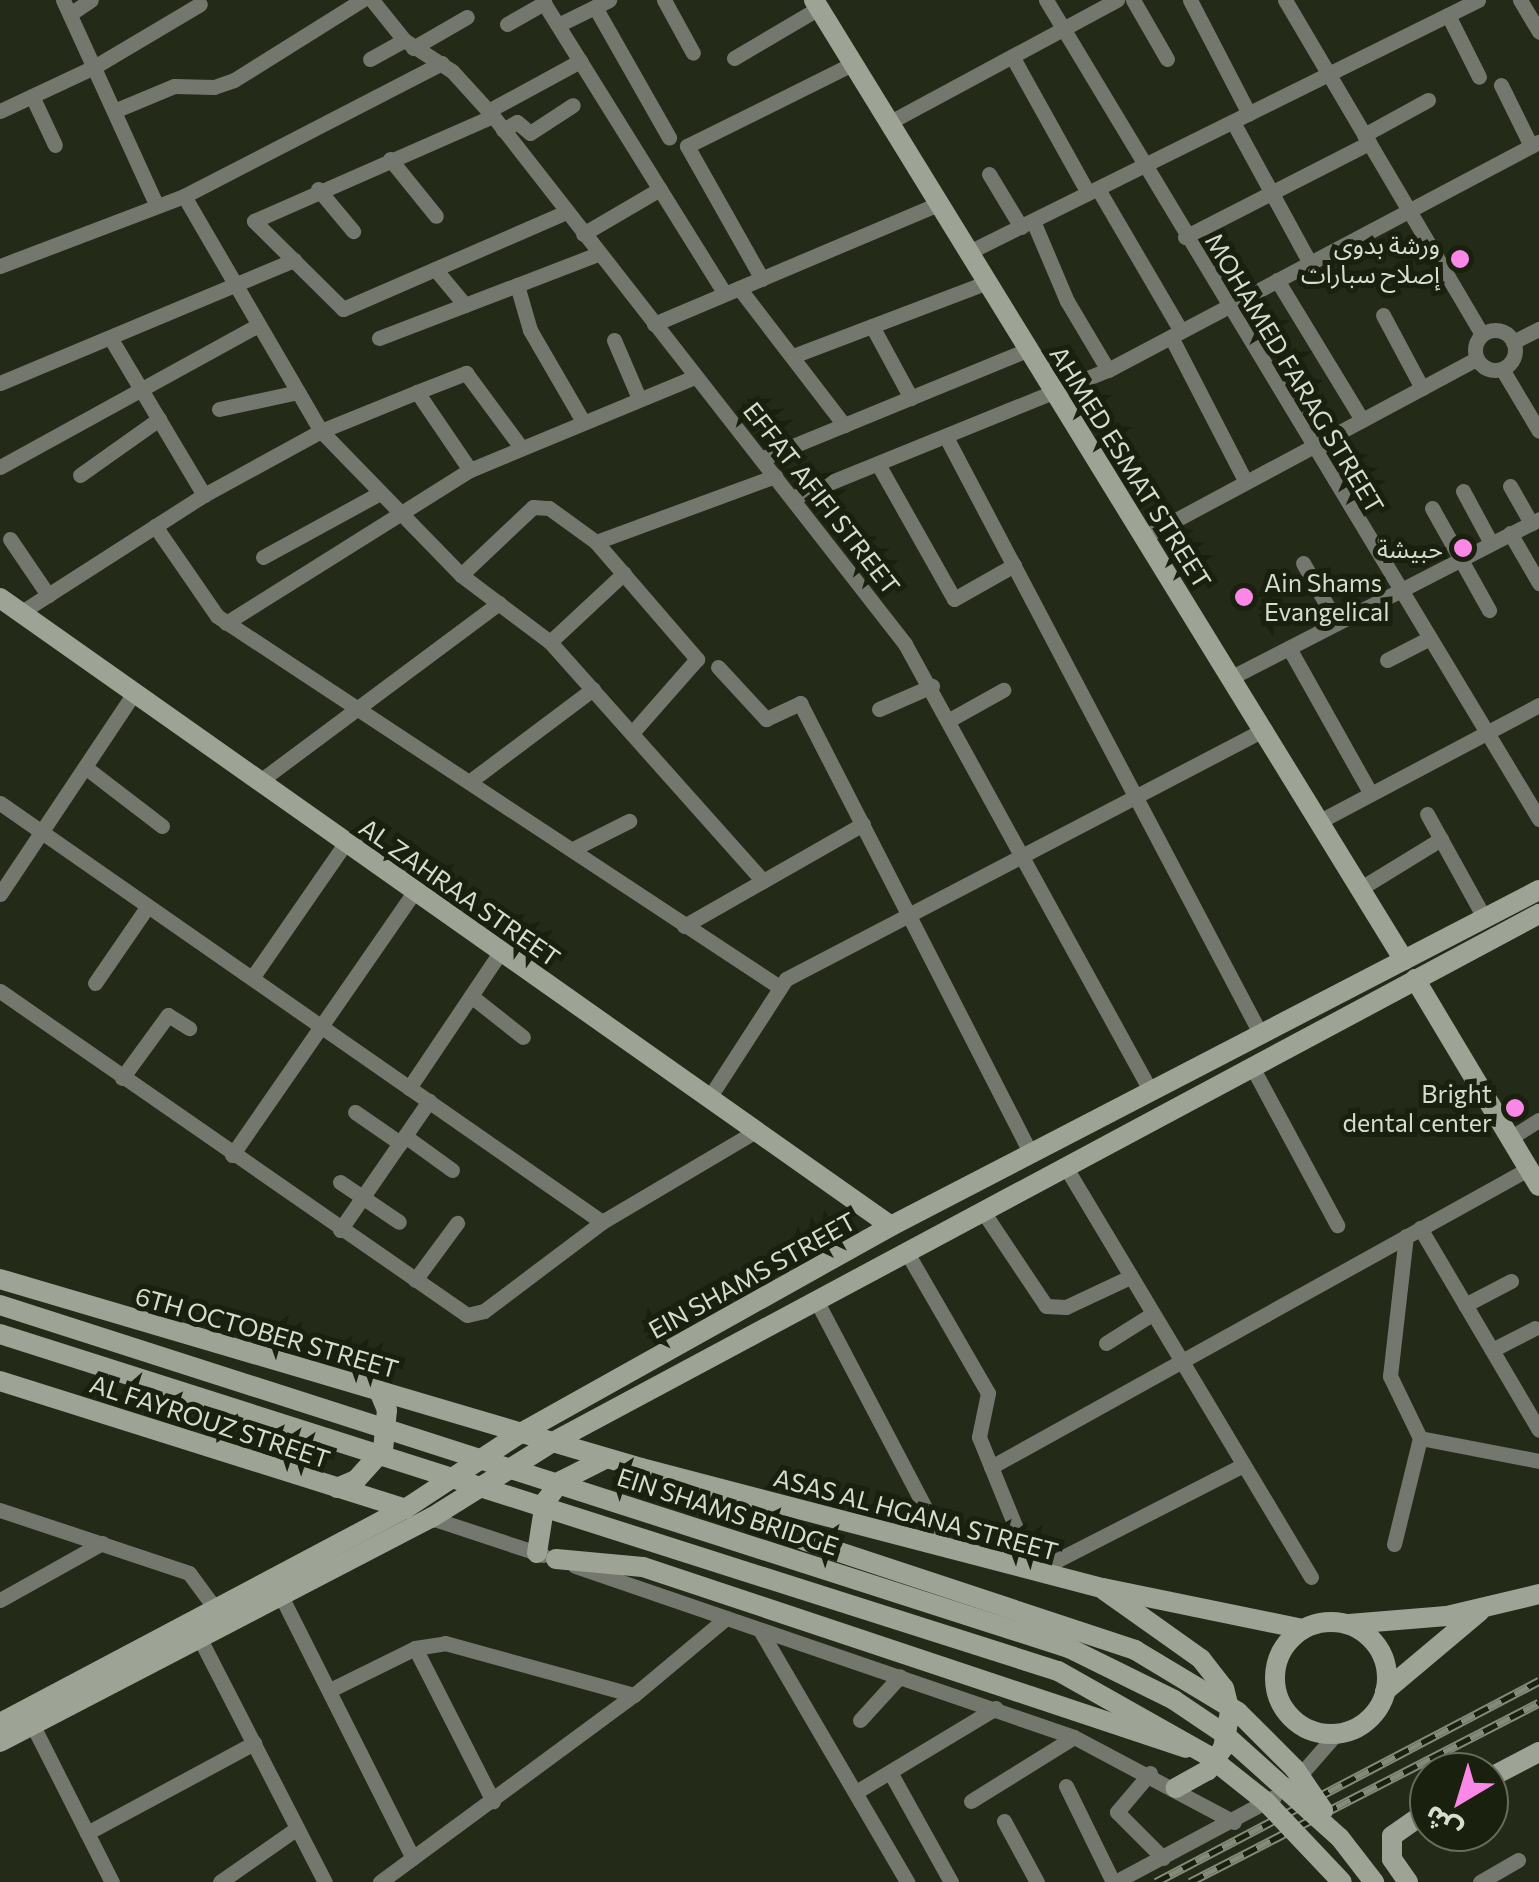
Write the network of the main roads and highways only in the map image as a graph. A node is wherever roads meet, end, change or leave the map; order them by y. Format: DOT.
graph roads {
  1 [pos="817,4"];
  2 [pos="0,598"];
  3 [pos="1539,890"];
  4 [pos="1539,914"];
  5 [pos="1409,970"];
  6 [pos="1534,1177"];
  7 [pos="890,1226"];
  8 [pos="0,1279"];
  9 [pos="0,1305"];
  10 [pos="0,1334"];
  11 [pos="2,1388"];
  12 [pos="379,1390"];
  13 [pos="519,1434"];
  14 [pos="551,1443"];
  15 [pos="607,1458"];
  16 [pos="641,1468"];
  17 [pos="337,1488"];
  18 [pos="405,1509"];
  19 [pos="1103,1588"];
  20 [pos="1539,1594"];
  21 [pos="1480,1611"];
  22 [pos="1345,1624"];
  23 [pos="1304,1629"];
  24 [pos="1386,1691"];
  25 [pos="29,1717"];
  26 [pos="0,1723"];
  27 [pos="0,1742"];
  28 [pos="1539,1752"];
  29 [pos="1207,1755"];
  30 [pos="1509,1768"];
  31 [pos="1176,1788"];
  32 [pos="1409,1821"];
  33 [pos="1340,1838"];
  34 [pos="1342,1882"];
  35 [pos="1374,1882"];
  36 [pos="1408,1882"];
  1 -- 5 [label="main road, AHMED ESMAT STREET"];
  2 -- 7 [label="main road, AL ZAHRAA STREET"];
  3 -- 5 [label="main road, EIN SHAMS STREET"];
  4 -- 5 [label="main road, EIN SHAMS STREET"];
  5 -- 6 [label="main road, AHMED ESMAT STREET"];
  5 -- 7 [label="main road, EIN SHAMS STREET"];
  5 -- 14 [label="main road, EIN SHAMS STREET"];
  7 -- 13 [label="main road, EIN SHAMS STREET"];
  8 -- 12 [label="main road, 6TH OCTOBER STREET"];
  9 -- 33 [label="main road, EIN SHAMS BRIDGE, bridge"];
  10 -- 29 [label="main road, EIN SHAMS BRIDGE, bridge"];
  11 -- 17 [label="main road, AL FAYROUZ STREET"];
  12 -- 13 [label="main road, 6TH OCTOBER STREET"];
  12 -- 17 [label="main road"];
  13 -- 14 [label="main road, ASAS AL HGANA STREET"];
  13 -- 18 [label="main road, EIN SHAMS STREET"];
  14 -- 15 [label="main road, ASAS AL HGANA STREET"];
  14 -- 25 [label="main road, EIN SHAMS STREET"];
  15 -- 16 [label="main road, ASAS AL HGANA STREET"];
  15 -- 29 [label="main road, bridge"];
  16 -- 19 [label="main road, ASAS AL HGANA STREET"];
  16 -- 33 [label="main road, bridge"];
  17 -- 18 [label="main road, AL FAYROUZ STREET"];
  18 -- 25 [label="main road, EIN SHAMS STREET"];
  19 -- 23 [label="main road, ASAS AL HGANA STREET"];
  19 -- 31 [label="main road"];
  20 -- 21 [label="main road"];
  21 -- 22 [label="main road"];
  21 -- 24 [label="main road"];
  22 -- 23 [label="main road"];
  22 -- 24 [label="main road"];
  23 -- 24 [label="main road"];
  25 -- 26 [label="main road, EIN SHAMS STREET"];
  25 -- 27 [label="main road, EIN SHAMS STREET"];
  28 -- 30 [label="main road"];
  29 -- 34 [label="main road, EIN SHAMS BRIDGE, bridge"];
  32 -- 36 [label="main road"];
  33 -- 35 [label="main road, EIN SHAMS BRIDGE, bridge"];
}
